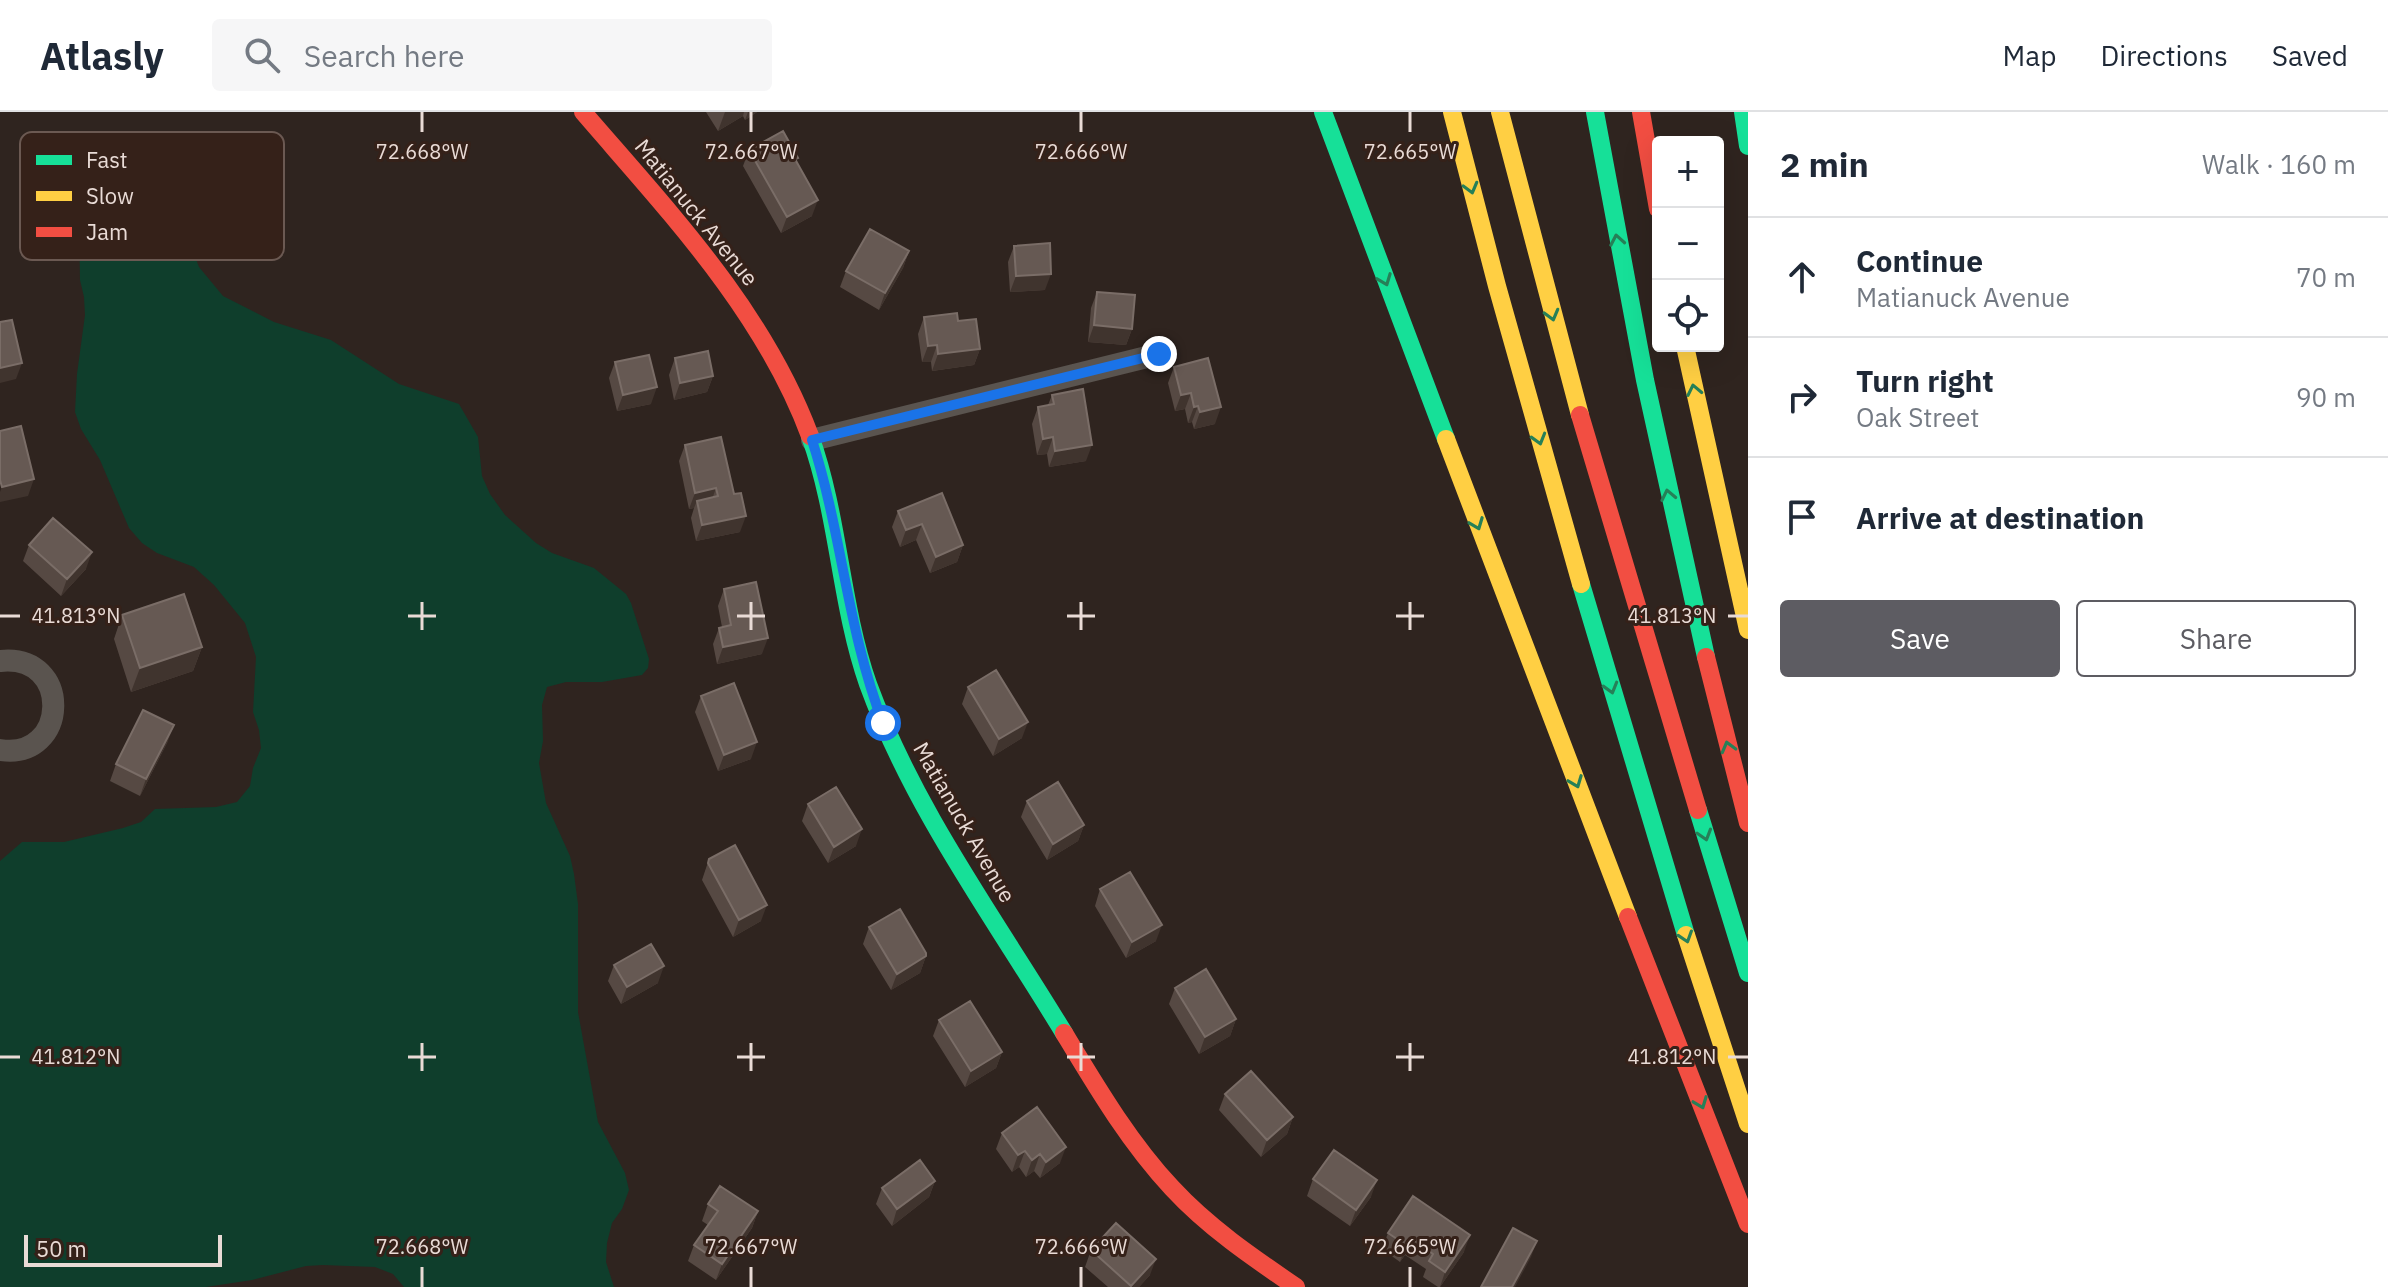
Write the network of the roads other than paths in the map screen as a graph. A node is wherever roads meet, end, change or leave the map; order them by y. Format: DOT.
graph roads {
  1 [pos="583,112"];
  2 [pos="1306,112"];
  3 [pos="1323,112"];
  4 [pos="1452,112"];
  5 [pos="1500,112"];
  6 [pos="1513,112"];
  7 [pos="1595,112"];
  8 [pos="1641,112"];
  9 [pos="1743,112"];
  10 [pos="1748,146"];
  11 [pos="1358,207"];
  12 [pos="1658,208"];
  13 [pos="1533,240"];
  14 [pos="1686,352"];
  15 [pos="1159,354"];
  16 [pos="812,440"];
  17 [pos="1748,630"];
  18 [pos="0,661"];
  19 [pos="0,750"];
  20 [pos="1748,823"];
  21 [pos="1748,973"];
  22 [pos="1748,1124"];
  23 [pos="1748,1224"];
  24 [pos="1296,1287"];
  1 -- 16 [label="main road, Matianuck Avenue"];
  2 -- 11 [label="main road"];
  3 -- 11 [label="main road"];
  4 -- 22 [label="main road, one-way"];
  5 -- 13 [label="main road"];
  6 -- 13 [label="main road"];
  20 -- 7 [label="main road, one-way"];
  8 -- 12 [label="main road"];
  9 -- 10 [label="main road"];
  11 -- 23 [label="main road, one-way"];
  13 -- 21 [label="main road, one-way"];
  17 -- 14 [label="main road, one-way"];
  15 -- 16 [label="street"];
  16 -- 24 [label="main road, Matianuck Avenue"];
  18 -- 19 [label="street"];
}
